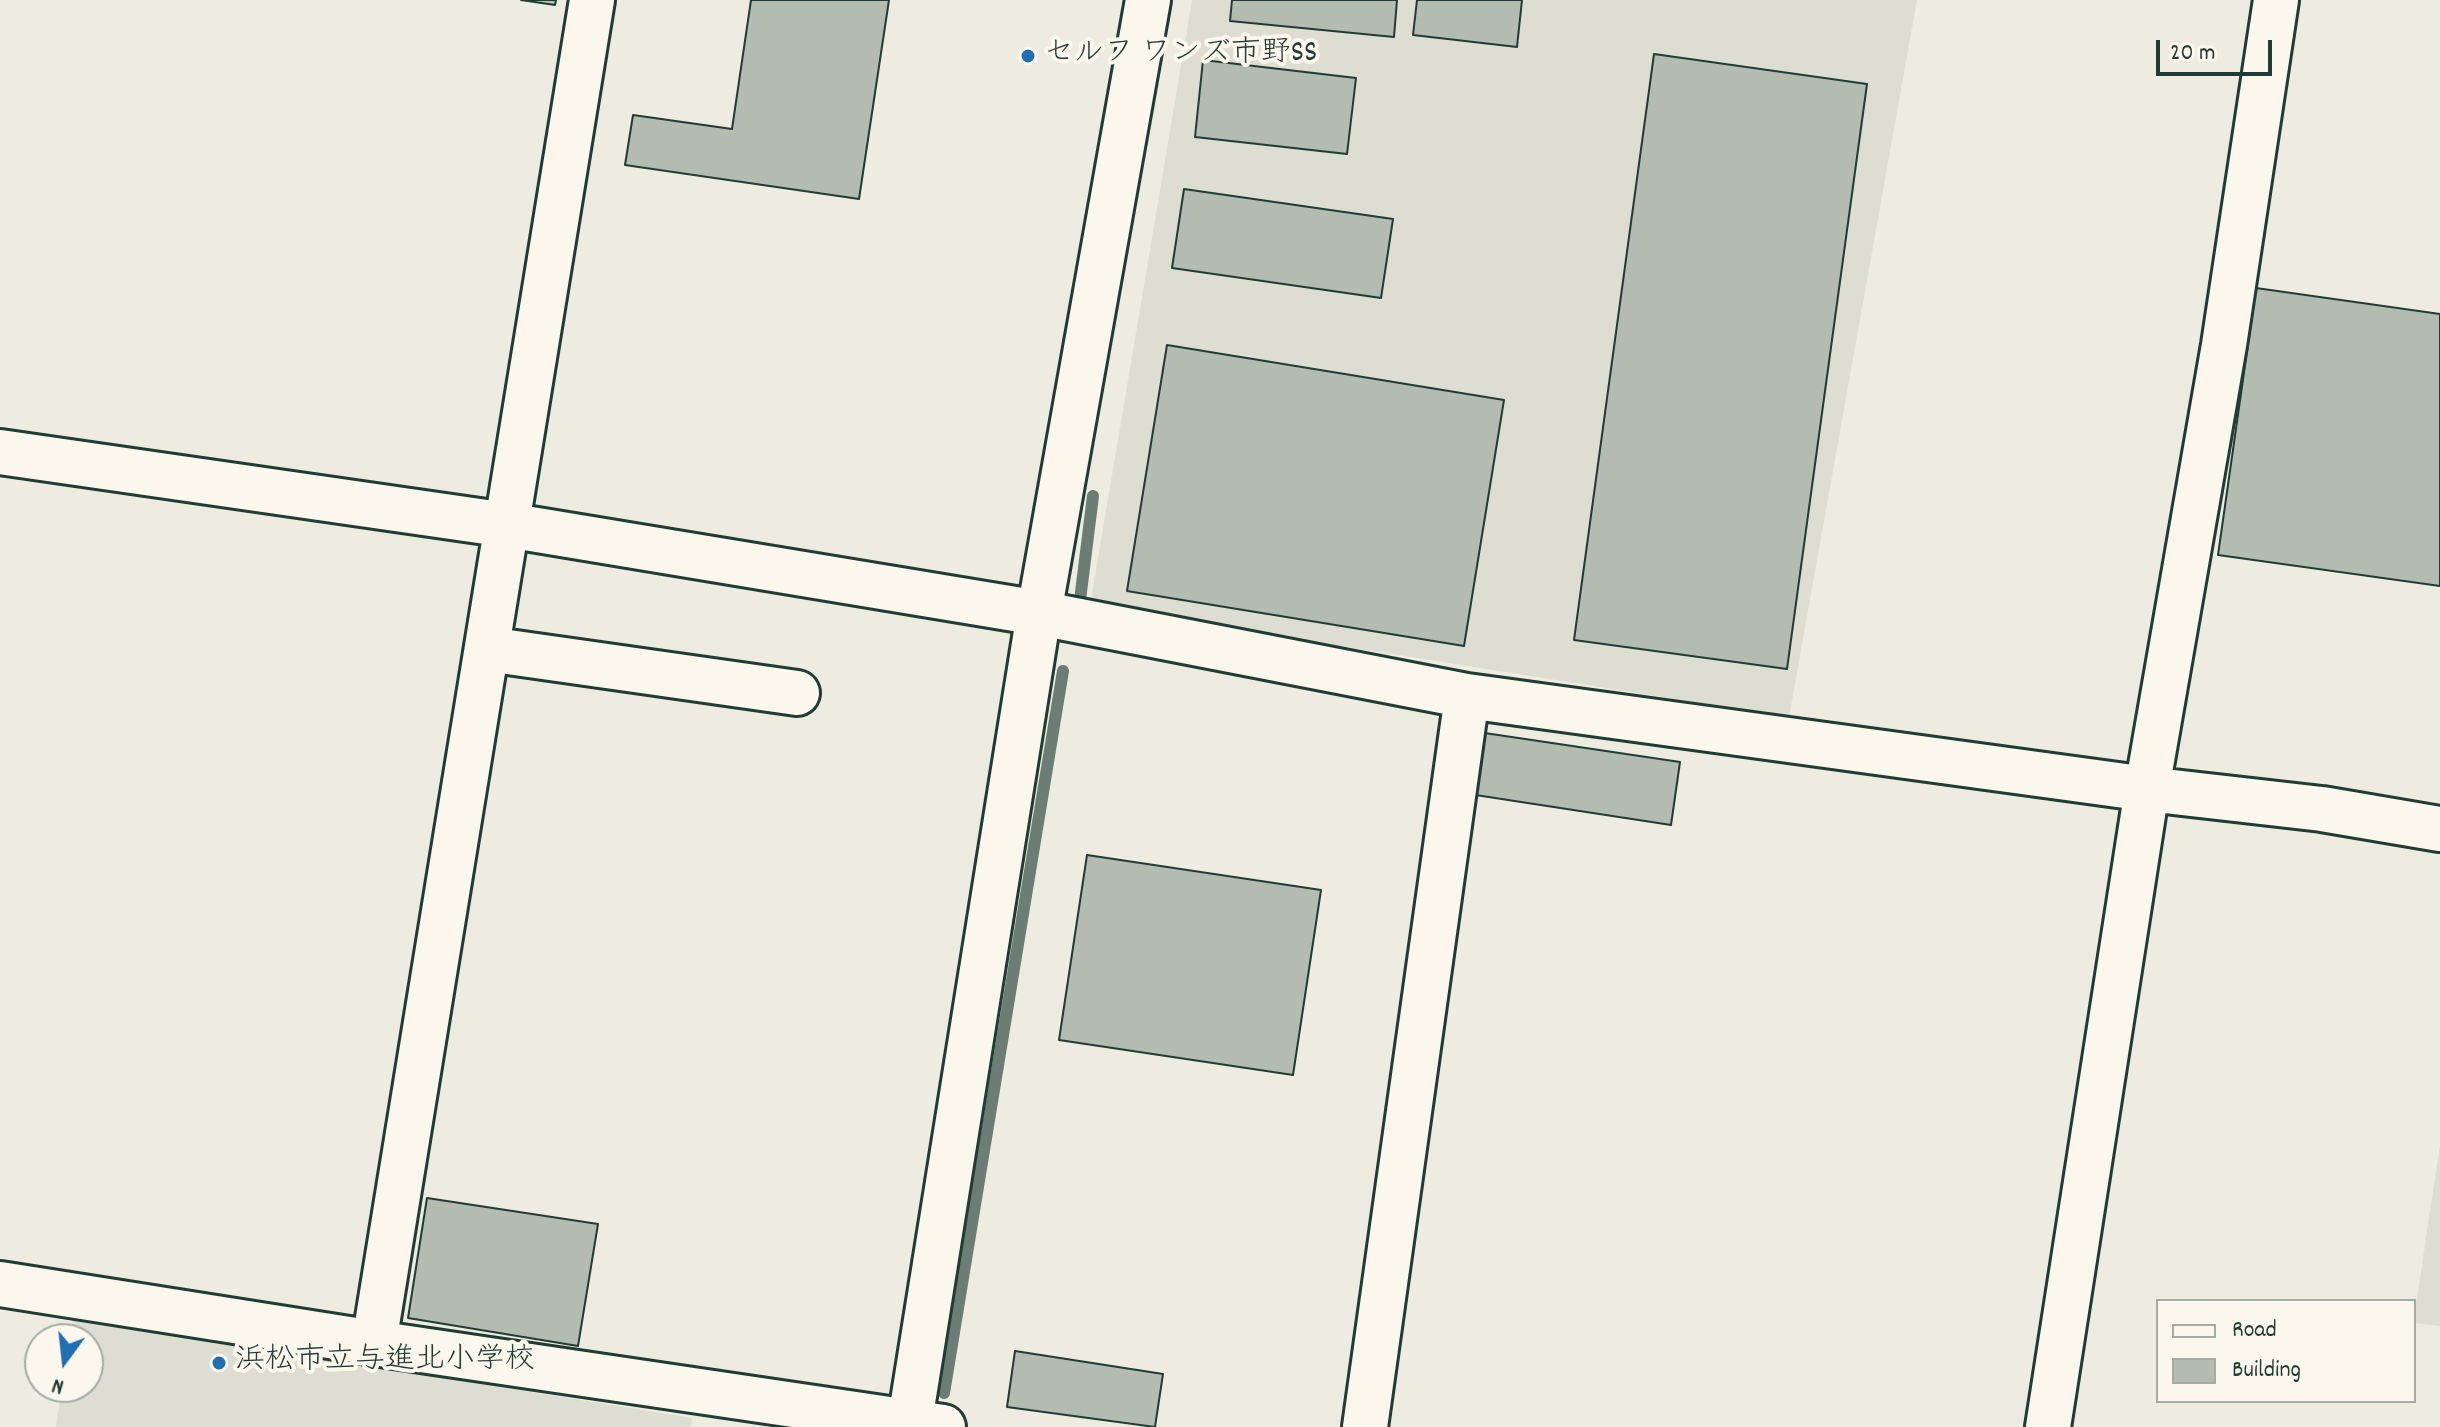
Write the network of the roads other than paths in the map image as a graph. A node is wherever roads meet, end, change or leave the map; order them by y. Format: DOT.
graph roads {
  1 [pos="592,0"];
  2 [pos="1148,0"];
  3 [pos="2276,0"];
  4 [pos="0,452"];
  5 [pos="507,525"];
  6 [pos="1039,613"];
  7 [pos="487,649"];
  8 [pos="797,693"];
  9 [pos="1467,696"];
  10 [pos="2147,789"];
  11 [pos="2440,829"];
  12 [pos="0,1284"];
  13 [pos="374,1343"];
  14 [pos="921,1425"];
  15 [pos="1365,1427"];
  16 [pos="2048,1427"];
  1 -- 5 [label="street"];
  2 -- 6 [label="street"];
  3 -- 10 [label="street"];
  4 -- 5 [label="street"];
  5 -- 6 [label="street"];
  5 -- 7 [label="street"];
  6 -- 9 [label="street"];
  6 -- 14 [label="street"];
  7 -- 8 [label="street"];
  7 -- 13 [label="street"];
  9 -- 10 [label="street"];
  9 -- 15 [label="street"];
  10 -- 11 [label="street"];
  10 -- 16 [label="street"];
  12 -- 13 [label="street"];
  13 -- 14 [label="street"];
}
